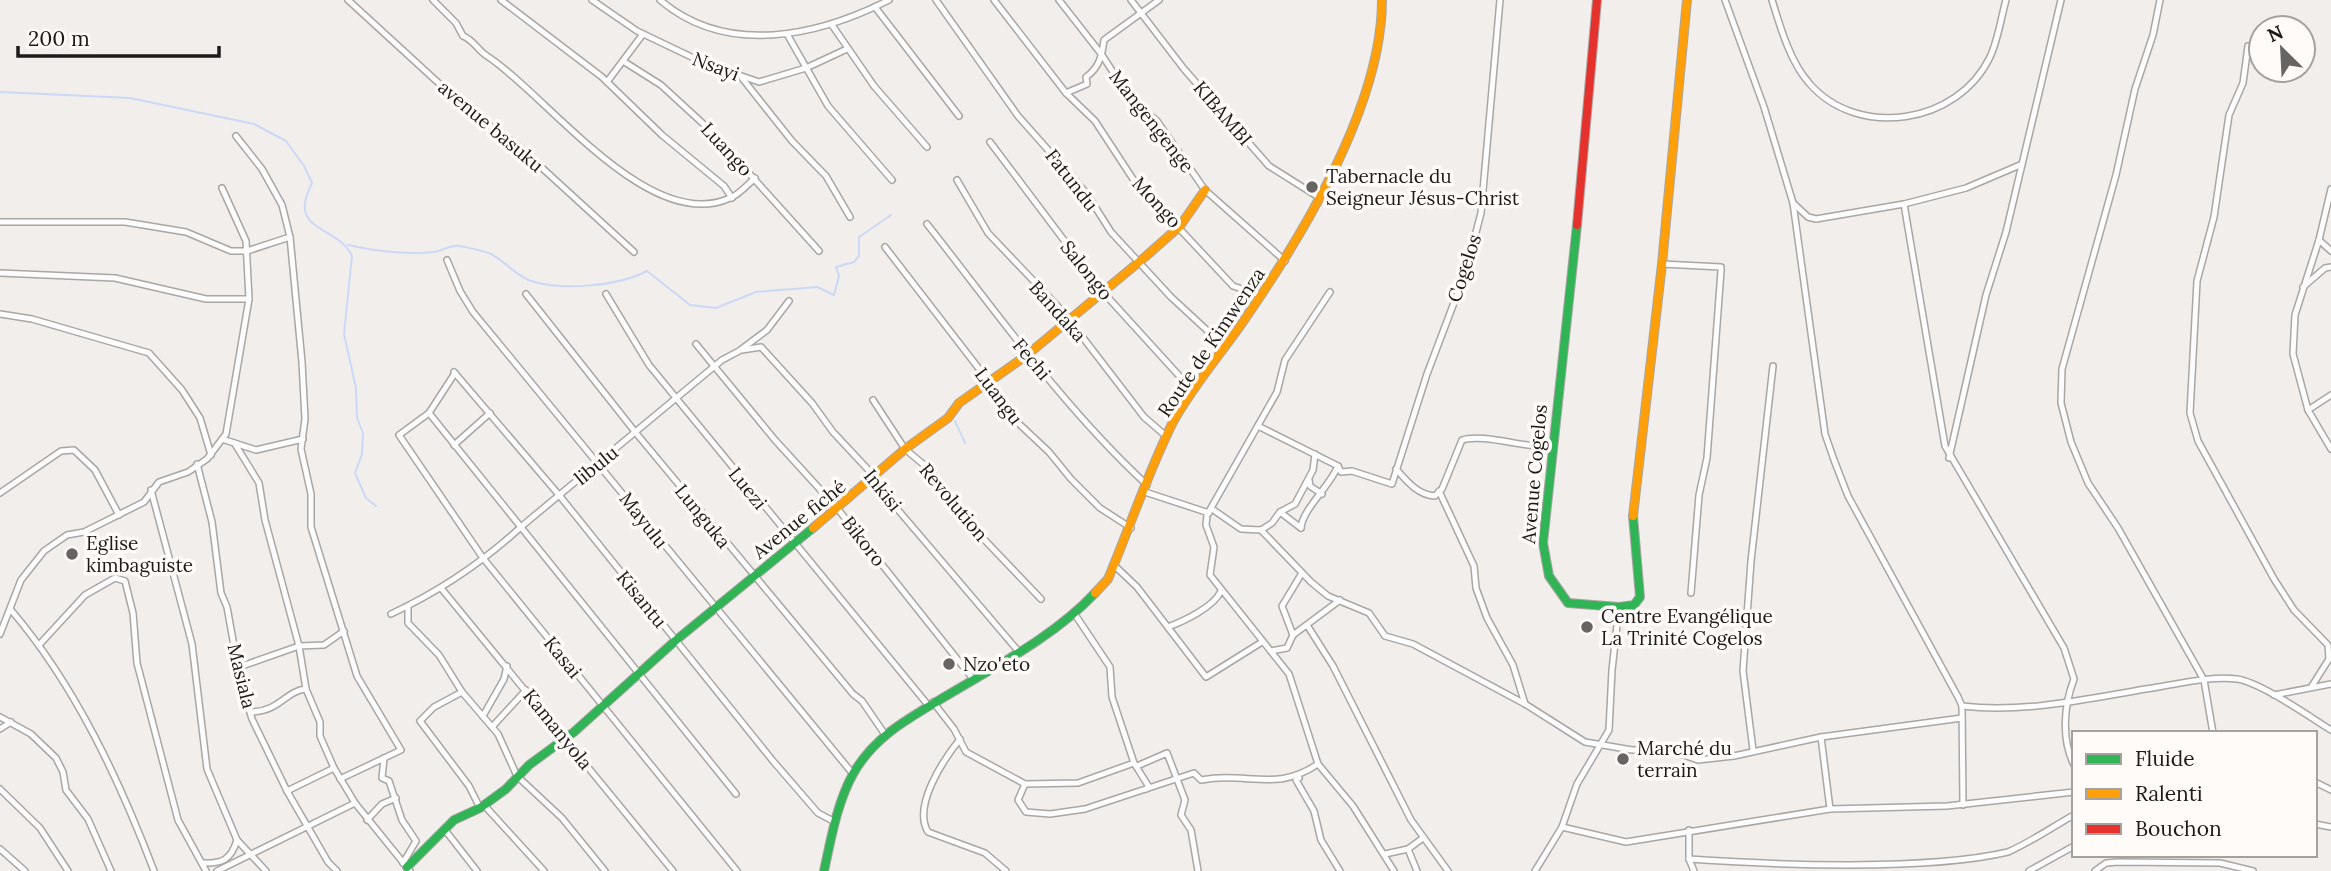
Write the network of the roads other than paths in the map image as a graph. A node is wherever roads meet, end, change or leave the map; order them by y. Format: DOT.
graph roads {
  1 [pos="348,0"];
  2 [pos="433,0"];
  3 [pos="501,0"];
  4 [pos="592,0"];
  5 [pos="660,0"];
  6 [pos="889,0"];
  7 [pos="936,0"];
  8 [pos="994,0"];
  9 [pos="1059,0"];
  10 [pos="1130,0"];
  11 [pos="1159,0"];
  12 [pos="1382,0"];
  13 [pos="1500,0"];
  14 [pos="1597,0"];
  15 [pos="1687,0"];
  16 [pos="1725,0"];
  17 [pos="1772,0"];
  18 [pos="2006,0"];
  19 [pos="2061,0"];
  20 [pos="2160,0"];
  21 [pos="875,7"];
  22 [pos="1140,13"];
  23 [pos="832,25"];
  24 [pos="643,34"];
  25 [pos="787,34"];
  26 [pos="847,48"];
  27 [pos="2247,53"];
  28 [pos="1102,55"];
  29 [pos="623,61"];
  30 [pos="806,68"];
  31 [pos="740,75"];
  32 [pos="607,82"];
  33 [pos="1066,93"];
  34 [pos="959,116"];
  35 [pos="236,136"];
  36 [pos="990,142"];
  37 [pos="927,147"];
  38 [pos="2020,165"];
  39 [pos="755,178"];
  40 [pos="892,180"];
  41 [pos="957,180"];
  42 [pos="222,188"];
  43 [pos="2331,189"];
  44 [pos="1205,190"];
  45 [pos="732,198"];
  46 [pos="1320,198"];
  47 [pos="1793,203"];
  48 [pos="1904,204"];
  49 [pos="850,217"];
  50 [pos="0,222"];
  51 [pos="927,224"];
  52 [pos="1180,226"];
  53 [pos="290,237"];
  54 [pos="2319,240"];
  55 [pos="885,247"];
  56 [pos="247,251"];
  57 [pos="819,251"];
  58 [pos="2331,251"];
  59 [pos="634,252"];
  60 [pos="447,260"];
  61 [pos="1137,261"];
  62 [pos="1285,261"];
  63 [pos="1662,264"];
  64 [pos="2331,267"];
  65 [pos="0,273"];
  66 [pos="2303,287"];
  67 [pos="1102,292"];
  68 [pos="1330,292"];
  69 [pos="526,294"];
  70 [pos="606,294"];
  71 [pos="1260,295"];
  72 [pos="249,299"];
  73 [pos="789,300"];
  74 [pos="0,314"];
  75 [pos="1069,321"];
  76 [pos="696,344"];
  77 [pos="1224,346"];
  78 [pos="739,351"];
  79 [pos="1027,355"];
  80 [pos="716,365"];
  81 [pos="1773,366"];
  82 [pos="990,383"];
  83 [pos="1194,391"];
  84 [pos="2331,395"];
  85 [pos="676,399"];
  86 [pos="873,400"];
  87 [pos="2308,410"];
  88 [pos="429,413"];
  89 [pos="490,413"];
  90 [pos="1258,426"];
  91 [pos="636,433"];
  92 [pos="1166,436"];
  93 [pos="222,439"];
  94 [pos="303,439"];
  95 [pos="235,444"];
  96 [pos="454,445"];
  97 [pos="1551,447"];
  98 [pos="905,449"];
  99 [pos="2331,449"];
  100 [pos="1315,454"];
  101 [pos="211,455"];
  102 [pos="1949,457"];
  103 [pos="598,462"];
  104 [pos="197,464"];
  105 [pos="1338,466"];
  106 [pos="1396,469"];
  107 [pos="876,477"];
  108 [pos="1309,478"];
  109 [pos="1146,488"];
  110 [pos="151,491"];
  111 [pos="1439,491"];
  112 [pos="0,493"];
  113 [pos="1322,494"];
  114 [pos="559,495"];
  115 [pos="837,508"];
  116 [pos="1210,511"];
  117 [pos="1280,512"];
  118 [pos="119,515"];
  119 [pos="522,526"];
  120 [pos="1131,528"];
  121 [pos="1261,530"];
  122 [pos="793,544"];
  123 [pos="483,558"];
  124 [pos="1116,567"];
  125 [pos="1301,573"];
  126 [pos="753,576"];
  127 [pos="441,588"];
  128 [pos="1221,591"];
  129 [pos="1691,593"];
  130 [pos="1041,599"];
  131 [pos="1339,600"];
  132 [pos="408,606"];
  133 [pos="1619,607"];
  134 [pos="715,609"];
  135 [pos="11,610"];
  136 [pos="1074,613"];
  137 [pos="391,614"];
  138 [pos="1307,625"];
  139 [pos="1168,627"];
  140 [pos="344,631"];
  141 [pos="0,634"];
  142 [pos="1293,635"];
  143 [pos="675,641"];
  144 [pos="1262,642"];
  145 [pos="39,645"];
  146 [pos="299,646"];
  147 [pos="1271,651"];
  148 [pos="1019,652"];
  149 [pos="507,666"];
  150 [pos="239,667"];
  151 [pos="638,674"];
  152 [pos="973,680"];
  153 [pos="2204,680"];
  154 [pos="2331,684"];
  155 [pos="2312,686"];
  156 [pos="306,689"];
  157 [pos="526,690"];
  158 [pos="462,692"];
  159 [pos="2274,695"];
  160 [pos="2065,702"];
  161 [pos="930,703"];
  162 [pos="1525,704"];
  163 [pos="602,705"];
  164 [pos="1962,706"];
  165 [pos="251,712"];
  166 [pos="0,716"];
  167 [pos="483,716"];
  168 [pos="1962,718"];
  169 [pos="11,722"];
  170 [pos="492,727"];
  171 [pos="0,729"];
  172 [pos="2331,730"];
  173 [pos="2213,731"];
  174 [pos="884,733"];
  175 [pos="1821,737"];
  176 [pos="566,739"];
  177 [pos="960,739"];
  178 [pos="1601,745"];
  179 [pos="1753,750"];
  180 [pos="384,758"];
  181 [pos="2072,760"];
  182 [pos="1135,764"];
  183 [pos="1318,764"];
  184 [pos="334,768"];
  185 [pos="853,774"];
  186 [pos="1301,775"];
  187 [pos="517,776"];
  188 [pos="340,779"];
  189 [pos="1177,779"];
  190 [pos="1025,784"];
  191 [pos="0,789"];
  192 [pos="287,790"];
  193 [pos="1144,792"];
  194 [pos="2072,792"];
  195 [pos="736,794"];
  196 [pos="396,798"];
  197 [pos="355,803"];
  198 [pos="1963,805"];
  199 [pos="482,806"];
  200 [pos="1830,810"];
  201 [pos="2072,816"];
  202 [pos="368,820"];
  203 [pos="835,822"];
  204 [pos="308,825"];
  205 [pos="1562,827"];
  206 [pos="1689,830"];
  207 [pos="445,831"];
  208 [pos="1423,838"];
  209 [pos="237,840"];
  210 [pos="2072,847"];
  211 [pos="0,849"];
  212 [pos="1408,849"];
  213 [pos="1385,854"];
  214 [pos="253,856"];
  215 [pos="1689,859"];
  216 [pos="202,863"];
  217 [pos="407,867"];
  218 [pos="1900,870"];
  219 [pos="25,871"];
  220 [pos="68,871"];
  221 [pos="111,871"];
  222 [pos="154,871"];
  223 [pos="206,871"];
  224 [pos="217,871"];
  225 [pos="266,871"];
  226 [pos="337,871"];
  227 [pos="477,871"];
  228 [pos="544,871"];
  229 [pos="605,871"];
  230 [pos="673,871"];
  231 [pos="737,871"];
  232 [pos="825,871"];
  233 [pos="1006,871"];
  234 [pos="1198,871"];
  235 [pos="1340,871"];
  236 [pos="1394,871"];
  237 [pos="1417,871"];
  238 [pos="1448,871"];
  239 [pos="1535,871"];
  240 [pos="1694,871"];
  241 [pos="2029,871"];
  242 [pos="2095,871"];
  243 [pos="2253,871"];
  1 -- 59 [label="street, avenue basuku"];
  2 -- 45 [label="street"];
  3 -- 32 [label="street"];
  4 -- 24 [label="street, Nsayi"];
  5 -- 25 [label="street"];
  6 -- 21 [label="street"];
  7 -- 61 [label="street, Fatundu"];
  8 -- 33 [label="street, Mongo"];
  9 -- 28 [label="street, Mangengenge"];
  10 -- 22 [label="street"];
  11 -- 22 [label="street"];
  12 -- 46 [label="street, Route de Kimwenza"];
  13 -- 106 [label="street, Cogelos"];
  14 -- 97 [label="street, Avenue Cogelos"];
  15 -- 63 [label="street"];
  16 -- 47 [label="street"];
  17 -- 18 [label="street"];
  19 -- 38 [label="street"];
  20 -- 153 [label="street"];
  21 -- 23 [label="street"];
  21 -- 34 [label="street"];
  22 -- 28 [label="street"];
  22 -- 46 [label="street, KIBAMBI"];
  23 -- 25 [label="street"];
  23 -- 26 [label="street"];
  24 -- 29 [label="street"];
  24 -- 31 [label="street, Nsayi"];
  25 -- 30 [label="street"];
  26 -- 30 [label="street, Nsayi"];
  26 -- 37 [label="street"];
  27 -- 155 [label="street"];
  28 -- 33 [label="street"];
  28 -- 44 [label="street, Mangengenge"];
  29 -- 32 [label="street"];
  29 -- 39 [label="street, Luango"];
  30 -- 31 [label="street, Nsayi"];
  30 -- 40 [label="street"];
  31 -- 49 [label="street"];
  32 -- 45 [label="street"];
  33 -- 52 [label="street, Mongo"];
  35 -- 53 [label="street"];
  36 -- 67 [label="street, Salongo"];
  38 -- 48 [label="street"];
  38 -- 102 [label="street"];
  39 -- 45 [label="street"];
  39 -- 57 [label="street, Luango"];
  41 -- 75 [label="street, Bandaka"];
  42 -- 56 [label="street"];
  43 -- 54 [label="street"];
  44 -- 52 [label="street, Avenue fiché"];
  44 -- 62 [label="street, Mangengenge"];
  46 -- 62 [label="street, Route de Kimwenza"];
  47 -- 48 [label="street"];
  47 -- 164 [label="street"];
  48 -- 102 [label="street"];
  50 -- 56 [label="street"];
  51 -- 79 [label="street, Fechi"];
  52 -- 61 [label="street, Avenue fiché"];
  52 -- 71 [label="street, Mongo"];
  53 -- 56 [label="street"];
  53 -- 94 [label="street"];
  54 -- 58 [label="street"];
  54 -- 66 [label="street"];
  55 -- 82 [label="street, Luangu"];
  56 -- 72 [label="street"];
  60 -- 103 [label="street, Mayulu"];
  61 -- 67 [label="street, Avenue fiché"];
  61 -- 77 [label="street, Fatundu"];
  62 -- 71 [label="street, Route de Kimwenza"];
  63 -- 129 [label="street"];
  63 -- 133 [label="street"];
  64 -- 66 [label="street"];
  65 -- 72 [label="street"];
  66 -- 87 [label="street"];
  67 -- 75 [label="street, Avenue fiché"];
  67 -- 83 [label="street, Salongo"];
  68 -- 90 [label="street"];
  69 -- 91 [label="street, Lunguka"];
  70 -- 85 [label="street, Luezi"];
  71 -- 77 [label="street, Route de Kimwenza"];
  72 -- 93 [label="street"];
  73 -- 78 [label="street, libulu"];
  74 -- 101 [label="street"];
  75 -- 79 [label="street, Avenue fiché"];
  75 -- 92 [label="street, Bandaka"];
  76 -- 80 [label="street, Bikoro"];
  77 -- 83 [label="street, Route de Kimwenza"];
  78 -- 80 [label="street, libulu"];
  78 -- 107 [label="street, Inkisi"];
  79 -- 82 [label="street, Avenue fiché"];
  79 -- 109 [label="street, Fechi"];
  80 -- 85 [label="street, libulu"];
  80 -- 115 [label="street, Bikoro"];
  81 -- 179 [label="street"];
  82 -- 98 [label="street, Avenue fiché"];
  82 -- 120 [label="street, Luangu"];
  83 -- 92 [label="street, Route de Kimwenza"];
  84 -- 87 [label="street"];
  85 -- 91 [label="street, libulu"];
  85 -- 122 [label="street, Luezi"];
  86 -- 98 [label="street, Revolution"];
  87 -- 99 [label="street"];
  88 -- 89 [label="street, Kisantu"];
  88 -- 96 [label="street"];
  88 -- 123 [label="street, Kasai"];
  89 -- 96 [label="street"];
  89 -- 114 [label="street, Kisantu"];
  90 -- 100 [label="street"];
  90 -- 116 [label="street"];
  91 -- 103 [label="street, libulu"];
  91 -- 126 [label="street, Lunguka"];
  92 -- 109 [label="street, Route de Kimwenza"];
  93 -- 95 [label="street"];
  93 -- 101 [label="street"];
  94 -- 95 [label="street"];
  94 -- 140 [label="street"];
  95 -- 146 [label="street"];
  96 -- 119 [label="street"];
  97 -- 111 [label="street"];
  97 -- 133 [label="street, Avenue Cogelos"];
  98 -- 107 [label="street, Avenue fiché"];
  98 -- 130 [label="street, Revolution"];
  100 -- 105 [label="street"];
  100 -- 108 [label="street"];
  101 -- 104 [label="street"];
  102 -- 160 [label="street"];
  103 -- 114 [label="street, libulu"];
  103 -- 134 [label="street, Mayulu"];
  104 -- 110 [label="street"];
  104 -- 150 [label="street, Masiala"];
  105 -- 106 [label="street, Cogelos"];
  105 -- 113 [label="street"];
  106 -- 111 [label="street"];
  107 -- 115 [label="street, Avenue fiché"];
  107 -- 148 [label="street, Inkisi"];
  108 -- 113 [label="street"];
  108 -- 117 [label="street"];
  109 -- 116 [label="street"];
  109 -- 120 [label="street, Route de Kimwenza"];
  110 -- 118 [label="street"];
  110 -- 209 [label="street"];
  111 -- 162 [label="street"];
  112 -- 118 [label="street"];
  113 -- 117 [label="street"];
  114 -- 119 [label="street, libulu"];
  114 -- 143 [label="street, Kisantu"];
  115 -- 122 [label="street, Avenue fiché"];
  115 -- 152 [label="street, Bikoro"];
  116 -- 121 [label="street"];
  116 -- 128 [label="street"];
  117 -- 121 [label="street"];
  118 -- 135 [label="street"];
  119 -- 123 [label="street, libulu"];
  119 -- 151 [label="street"];
  120 -- 124 [label="street, Route de Kimwenza"];
  121 -- 125 [label="street"];
  122 -- 126 [label="street, Avenue fiché"];
  122 -- 161 [label="street, Luezi"];
  123 -- 127 [label="street, libulu"];
  123 -- 163 [label="street, Kasai"];
  124 -- 136 [label="street, Route de Kimwenza"];
  124 -- 139 [label="street"];
  125 -- 131 [label="street"];
  125 -- 142 [label="street"];
  126 -- 134 [label="street, Avenue fiché"];
  126 -- 174 [label="street, Lunguka"];
  127 -- 132 [label="street, libulu"];
  127 -- 149 [label="street, Kamanyola"];
  128 -- 139 [label="street"];
  128 -- 144 [label="street"];
  131 -- 138 [label="street"];
  131 -- 162 [label="street"];
  132 -- 137 [label="street, libulu"];
  132 -- 158 [label="street"];
  133 -- 178 [label="street"];
  134 -- 143 [label="street, Avenue fiché"];
  134 -- 185 [label="street, Mayulu"];
  135 -- 141 [label="street"];
  135 -- 145 [label="street"];
  136 -- 148 [label="street, Route de Kimwenza"];
  136 -- 182 [label="street"];
  138 -- 142 [label="street"];
  138 -- 208 [label="street"];
  139 -- 144 [label="street"];
  140 -- 146 [label="street"];
  140 -- 180 [label="street"];
  142 -- 147 [label="street"];
  143 -- 151 [label="street, Avenue fiché"];
  143 -- 203 [label="street, Kisantu"];
  144 -- 147 [label="street"];
  145 -- 216 [label="street"];
  145 -- 222 [label="street"];
  146 -- 150 [label="street"];
  146 -- 156 [label="street"];
  147 -- 183 [label="street"];
  148 -- 152 [label="street, Route de Kimwenza"];
  149 -- 157 [label="street, Kamanyola"];
  149 -- 167 [label="street"];
  150 -- 165 [label="street, Masiala"];
  151 -- 163 [label="street, Avenue fiché"];
  151 -- 195 [label="street"];
  152 -- 161 [label="street, Route de Kimwenza"];
  153 -- 159 [label="street"];
  153 -- 160 [label="street"];
  153 -- 173 [label="street"];
  154 -- 155 [label="street"];
  155 -- 159 [label="street"];
  156 -- 165 [label="street"];
  156 -- 184 [label="street"];
  157 -- 170 [label="street"];
  157 -- 176 [label="street, Kamanyola"];
  158 -- 167 [label="street"];
  158 -- 199 [label="street"];
  159 -- 172 [label="street"];
  160 -- 164 [label="street"];
  160 -- 181 [label="street"];
  161 -- 174 [label="street, Route de Kimwenza"];
  161 -- 177 [label="street, Luezi"];
  162 -- 178 [label="street"];
  163 -- 176 [label="street, Avenue fiché"];
  163 -- 231 [label="street, Kasai"];
  164 -- 168 [label="street"];
  165 -- 192 [label="street, Masiala"];
  166 -- 169 [label="street"];
  167 -- 170 [label="street"];
  168 -- 175 [label="street"];
  168 -- 198 [label="street"];
  169 -- 171 [label="street"];
  169 -- 221 [label="street"];
  170 -- 187 [label="street"];
  174 -- 185 [label="street, Route de Kimwenza"];
  175 -- 179 [label="street"];
  175 -- 200 [label="street"];
  176 -- 187 [label="street, Avenue fiché"];
  176 -- 230 [label="street, Kamanyola"];
  177 -- 190 [label="street, Luezi"];
  177 -- 233 [label="street"];
  178 -- 179 [label="street"];
  178 -- 205 [label="street"];
  180 -- 188 [label="street"];
  180 -- 196 [label="street"];
  182 -- 189 [label="street"];
  182 -- 190 [label="street"];
  182 -- 193 [label="street"];
  183 -- 186 [label="street"];
  183 -- 213 [label="street"];
  184 -- 188 [label="street"];
  184 -- 192 [label="street"];
  185 -- 203 [label="street, Route de Kimwenza"];
  186 -- 189 [label="street"];
  186 -- 235 [label="street"];
  187 -- 199 [label="street, Avenue fiché"];
  187 -- 229 [label="street"];
  188 -- 197 [label="street"];
  189 -- 193 [label="street"];
  189 -- 234 [label="street"];
  190 -- 193 [label="street"];
  191 -- 220 [label="street"];
  192 -- 204 [label="street, Masiala"];
  194 -- 198 [label="street"];
  196 -- 202 [label="street"];
  196 -- 217 [label="street"];
  197 -- 202 [label="street"];
  197 -- 204 [label="street"];
  198 -- 200 [label="street"];
  199 -- 207 [label="street, Avenue fiché"];
  199 -- 228 [label="street"];
  200 -- 206 [label="street"];
  201 -- 218 [label="street"];
  202 -- 217 [label="street"];
  203 -- 232 [label="street, Route de Kimwenza"];
  204 -- 214 [label="street"];
  204 -- 226 [label="street, Masiala"];
  205 -- 206 [label="street"];
  205 -- 239 [label="street"];
  206 -- 215 [label="street"];
  207 -- 217 [label="street, Avenue fiché"];
  207 -- 227 [label="street"];
  208 -- 212 [label="street"];
  208 -- 238 [label="street"];
  209 -- 214 [label="street"];
  209 -- 216 [label="street"];
  210 -- 241 [label="street"];
  211 -- 219 [label="street"];
  212 -- 213 [label="street"];
  212 -- 237 [label="street"];
  213 -- 236 [label="street"];
  214 -- 224 [label="street"];
  214 -- 225 [label="street"];
  215 -- 218 [label="street"];
  215 -- 240 [label="street"];
  216 -- 223 [label="street"];
  242 -- 243 [label="street"];
}
